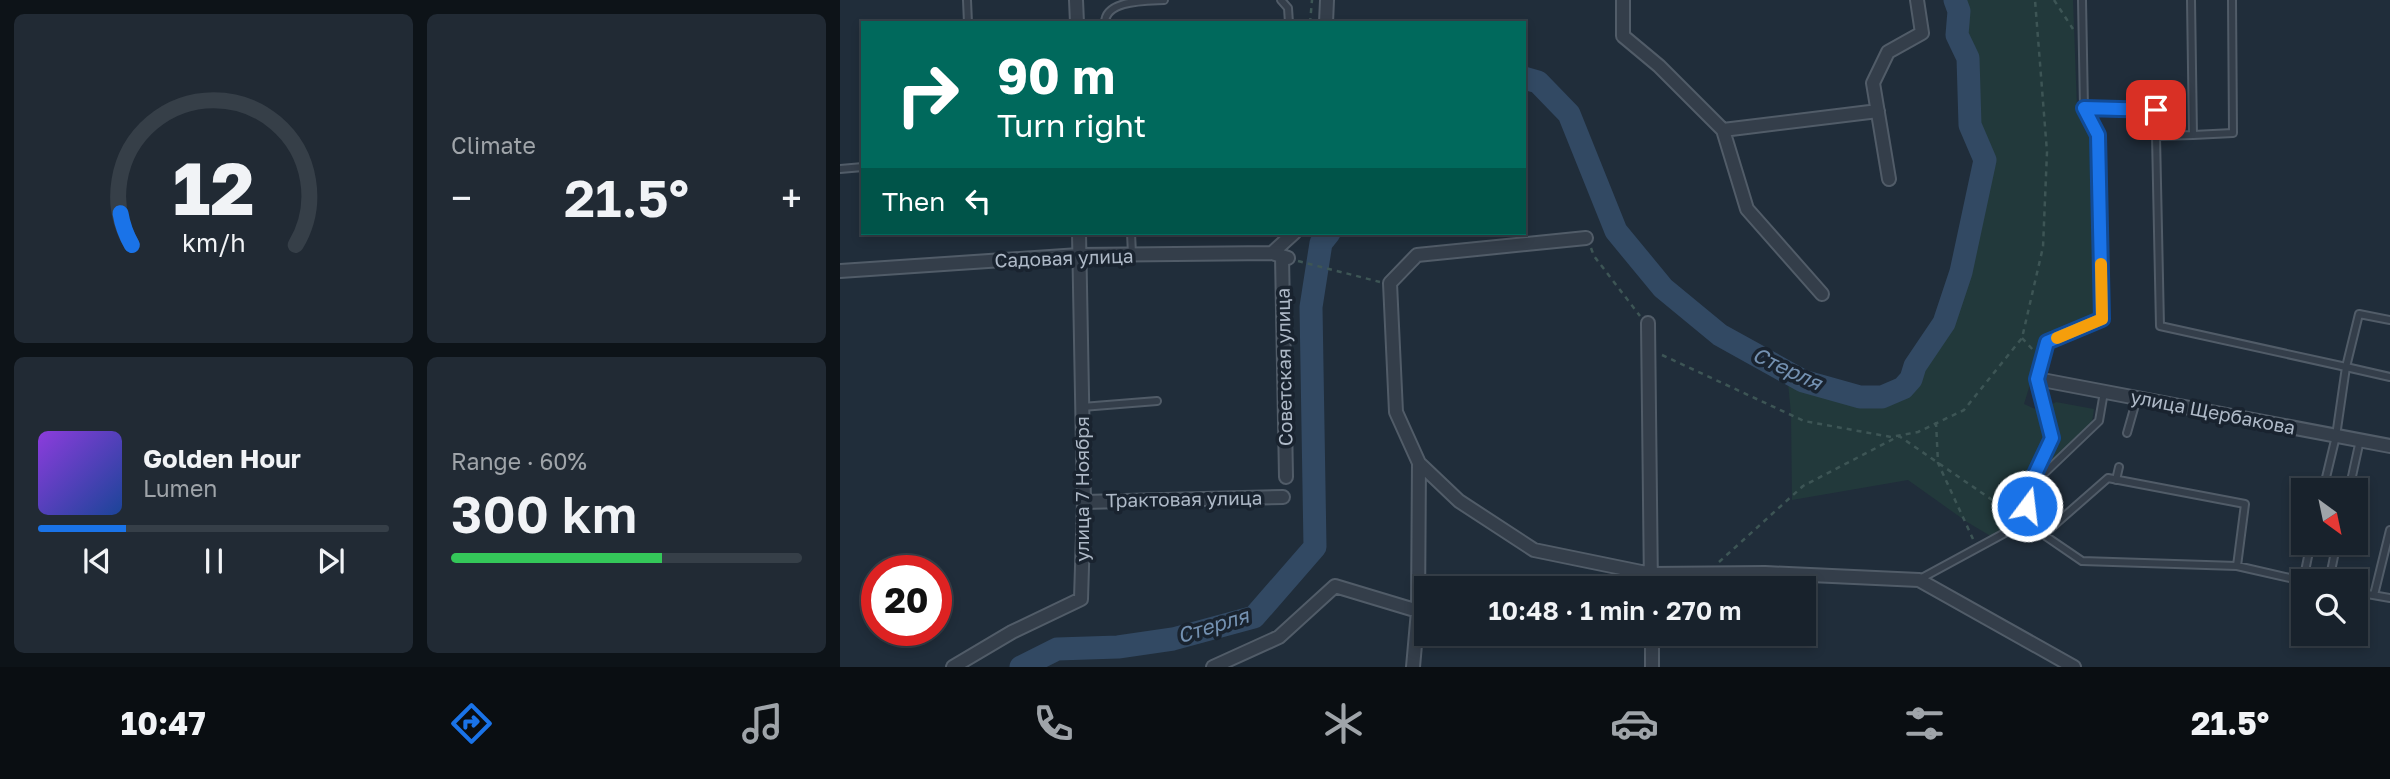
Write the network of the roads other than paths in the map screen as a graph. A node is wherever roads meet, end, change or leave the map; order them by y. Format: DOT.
graph roads {
  1 [pos="967,0"];
  2 [pos="1076,0"];
  3 [pos="1164,0"];
  4 [pos="1281,0"];
  5 [pos="1327,0"];
  6 [pos="1623,0"];
  7 [pos="1917,0"];
  8 [pos="2082,0"];
  9 [pos="2192,0"];
  10 [pos="2232,0"];
  11 [pos="968,21"];
  12 [pos="1077,21"];
  13 [pos="1105,21"];
  14 [pos="1289,21"];
  15 [pos="1326,21"];
  16 [pos="2084,108"];
  17 [pos="1878,111"];
  18 [pos="1723,130"];
  19 [pos="2193,135"];
  20 [pos="2157,136"];
  21 [pos="861,167"];
  22 [pos="840,169"];
  23 [pos="1889,179"];
  24 [pos="1079,235"];
  25 [pos="1131,235"];
  26 [pos="1293,235"];
  27 [pos="1586,238"];
  28 [pos="1132,254"];
  29 [pos="1079,255"];
  30 [pos="1281,256"];
  31 [pos="840,271"];
  32 [pos="1822,294"];
  33 [pos="2390,320"];
  34 [pos="1648,323"];
  35 [pos="2346,367"];
  36 [pos="2390,377"];
  37 [pos="2037,379"];
  38 [pos="2104,392"];
  39 [pos="2137,398"];
  40 [pos="1157,401"];
  41 [pos="1082,407"];
  42 [pos="2127,433"];
  43 [pos="2336,436"];
  44 [pos="2360,440"];
  45 [pos="2390,446"];
  46 [pos="1419,463"];
  47 [pos="2119,467"];
  48 [pos="1286,478"];
  49 [pos="2326,478"];
  50 [pos="2352,478"];
  51 [pos="2116,480"];
  52 [pos="2028,489"];
  53 [pos="1283,497"];
  54 [pos="1084,502"];
  55 [pos="2025,522"];
  56 [pos="2390,530"];
  57 [pos="2044,534"];
  58 [pos="2237,566"];
  59 [pos="1651,574"];
  60 [pos="1418,576"];
  61 [pos="2291,578"];
  62 [pos="1919,580"];
  63 [pos="2368,594"];
  64 [pos="2374,595"];
  65 [pos="2390,598"];
  66 [pos="1414,610"];
  67 [pos="1415,646"];
  68 [pos="1652,646"];
  69 [pos="953,667"];
  70 [pos="1213,667"];
  71 [pos="1413,667"];
  72 [pos="1652,667"];
  73 [pos="2074,667"];
  1 -- 11 [label="lane"];
  2 -- 12 [label="street"];
  3 -- 13 [label="lane"];
  4 -- 14 [label="lane"];
  5 -- 15 [label="street"];
  6 -- 18 [label="street"];
  7 -- 17 [label="street"];
  8 -- 16 [label="lane"];
  9 -- 19 [label="lane"];
  10 -- 19 [label="lane"];
  16 -- 20 [label="lane"];
  16 -- 37 [label="lane"];
  17 -- 18 [label="street"];
  17 -- 23 [label="street"];
  18 -- 32 [label="street"];
  19 -- 20 [label="lane"];
  20 -- 35 [label="lane"];
  21 -- 22 [label="lane"];
  24 -- 29 [label="street, улица 7 Ноября"];
  25 -- 28 [label="lane"];
  26 -- 30 [label="street"];
  27 -- 46 [label="street"];
  28 -- 29 [label="street, Садовая улица"];
  28 -- 30 [label="street, Садовая улица"];
  29 -- 31 [label="street, Садовая улица"];
  29 -- 41 [label="street, улица 7 Ноября"];
  30 -- 48 [label="street, Советская улица"];
  33 -- 35 [label="lane"];
  34 -- 59 [label="street"];
  35 -- 36 [label="lane"];
  35 -- 43 [label="lane"];
  37 -- 38 [label="street, улица Щербакова"];
  37 -- 52 [label="lane"];
  38 -- 39 [label="street, улица Щербакова"];
  38 -- 52 [label="lane"];
  39 -- 42 [label="lane"];
  39 -- 43 [label="street, улица Щербакова"];
  40 -- 41 [label="lane"];
  41 -- 54 [label="street, улица 7 Ноября"];
  43 -- 44 [label="street, улица Щербакова"];
  43 -- 49 [label="lane"];
  44 -- 45 [label="street, улица Щербакова"];
  44 -- 50 [label="lane"];
  46 -- 59 [label="street"];
  46 -- 60 [label="street"];
  47 -- 51 [label="lane"];
  51 -- 57 [label="lane"];
  51 -- 58 [label="lane"];
  52 -- 55 [label="lane"];
  53 -- 54 [label="street, Трактовая улица"];
  54 -- 69 [label="street, улица 7 Ноября"];
  55 -- 57 [label="lane"];
  55 -- 62 [label="lane"];
  56 -- 64 [label="lane"];
  57 -- 58 [label="lane"];
  58 -- 61 [label="lane"];
  59 -- 62 [label="street"];
  62 -- 73 [label="street"];
  63 -- 64 [label="lane"];
  64 -- 65 [label="lane"];
  66 -- 70 [label="street"];
  67 -- 71 [label="street"];
  68 -- 72 [label="street"];
}
